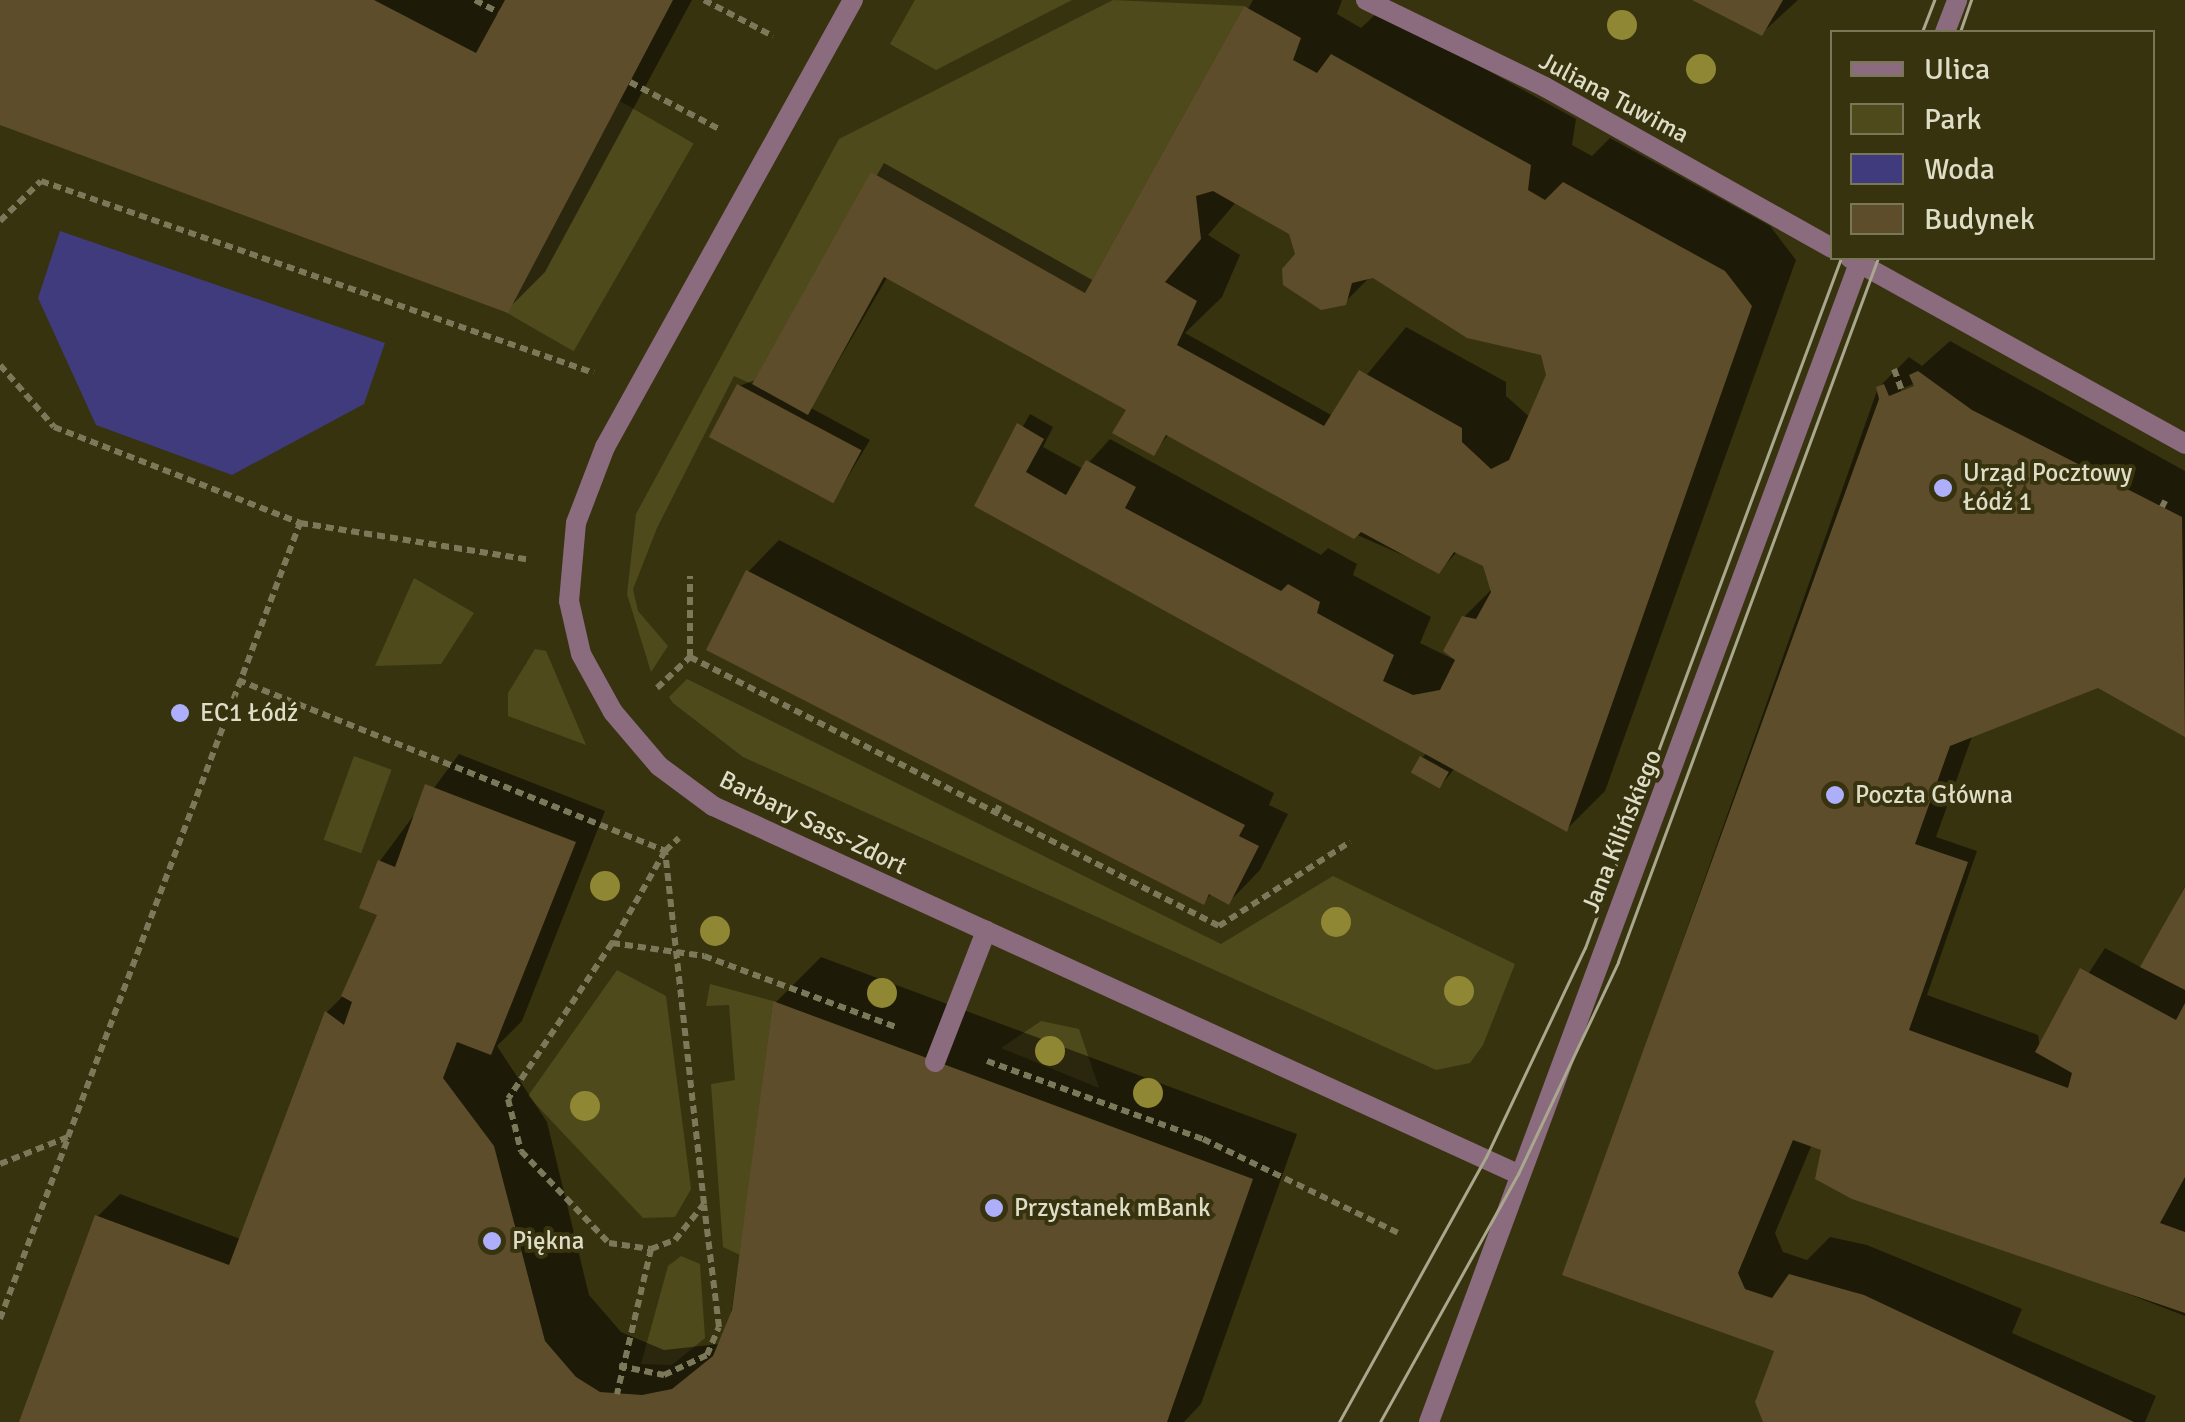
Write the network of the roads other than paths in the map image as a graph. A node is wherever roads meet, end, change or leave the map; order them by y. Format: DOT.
graph roads {
  1 [pos="854,0"];
  2 [pos="1366,0"];
  3 [pos="1956,0"];
  4 [pos="1946,30"];
  5 [pos="1830,247"];
  6 [pos="1856,260"];
  7 [pos="1858,260"];
  8 [pos="2185,444"];
  9 [pos="986,931"];
  10 [pos="935,1062"];
  11 [pos="1518,1174"];
  12 [pos="1429,1422"];
  1 -- 9 [label="street, Barbary Sass-Zdort"];
  2 -- 5 [label="street, Juliana Tuwima"];
  3 -- 4 [label="street"];
  6 -- 11 [label="street, Jana Kilińskiego"];
  7 -- 8 [label="street"];
  9 -- 10 [label="street"];
  9 -- 11 [label="street, Barbary Sass-Zdort"];
  11 -- 12 [label="street, Jana Kilińskiego"];
}
